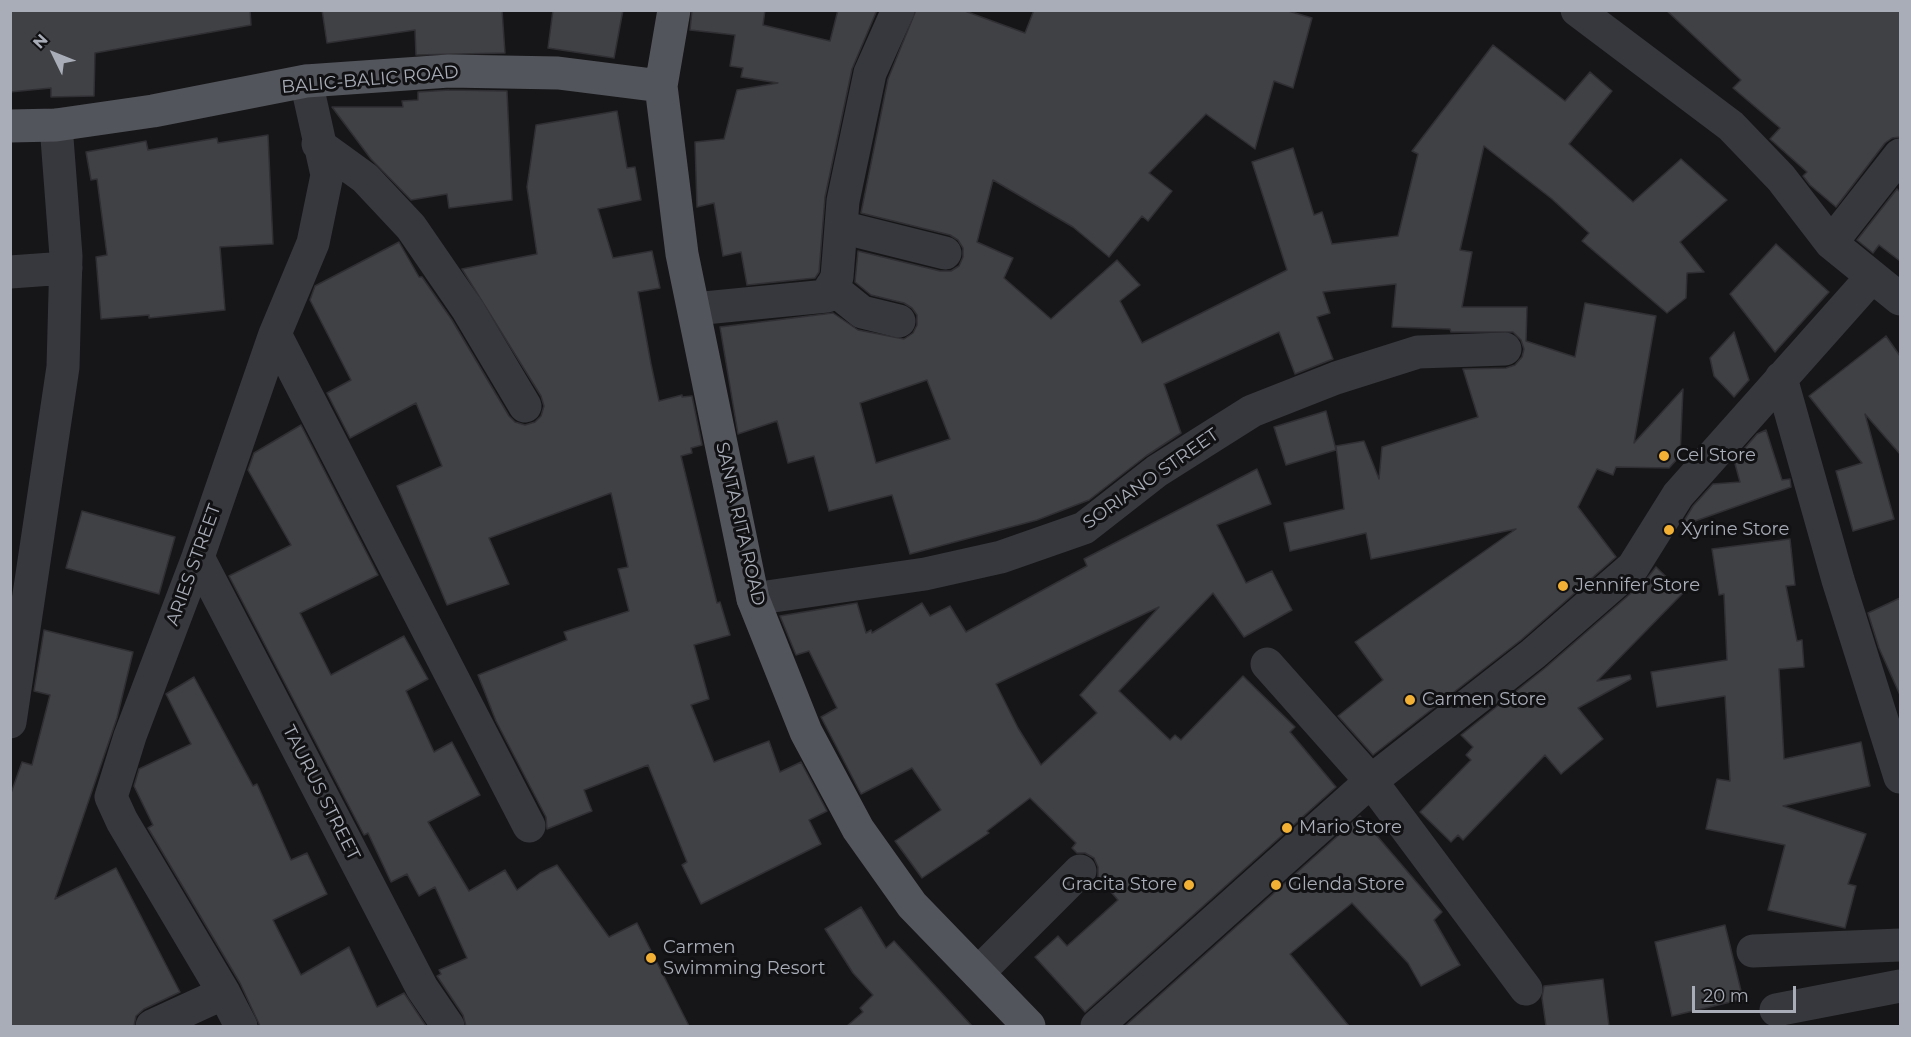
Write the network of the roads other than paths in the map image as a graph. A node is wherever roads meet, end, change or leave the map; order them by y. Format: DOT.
graph roads {
  1 [pos="674,10"];
  2 [pos="898,10"];
  3 [pos="1577,10"];
  4 [pos="306,81"];
  5 [pos="661,86"];
  6 [pos="56,125"];
  7 [pos="10,126"];
  8 [pos="318,144"];
  9 [pos="1900,155"];
  10 [pos="841,227"];
  11 [pos="1831,243"];
  12 [pos="945,253"];
  13 [pos="66,268"];
  14 [pos="10,272"];
  15 [pos="1871,278"];
  16 [pos="831,287"];
  17 [pos="1900,299"];
  18 [pos="694,309"];
  19 [pos="899,321"];
  20 [pos="275,334"];
  21 [pos="1505,349"];
  22 [pos="1781,378"];
  23 [pos="525,406"];
  24 [pos="198,557"];
  25 [pos="753,599"];
  26 [pos="1267,664"];
  27 [pos="10,722"];
  28 [pos="1900,777"];
  29 [pos="1371,781"];
  30 [pos="529,826"];
  31 [pos="1080,871"];
  32 [pos="1900,945"];
  33 [pos="1754,951"];
  34 [pos="978,973"];
  35 [pos="1900,986"];
  36 [pos="1526,989"];
  37 [pos="224,993"];
  38 [pos="1776,1010"];
  39 [pos="153,1026"];
  40 [pos="242,1026"];
  41 [pos="448,1026"];
  42 [pos="1029,1026"];
  43 [pos="1097,1026"];
  1 -- 5 [label="main road, SANTA RITA ROAD"];
  2 -- 10 [label="street"];
  3 -- 11 [label="street"];
  4 -- 5 [label="main road, BALIC-BALIC ROAD"];
  4 -- 6 [label="main road, BALIC-BALIC ROAD"];
  4 -- 8 [label="street, ARIES STREET"];
  5 -- 18 [label="main road, SANTA RITA ROAD"];
  6 -- 7 [label="main road, BALIC-BALIC ROAD"];
  6 -- 13 [label="street"];
  8 -- 20 [label="street, ARIES STREET"];
  8 -- 23 [label="street"];
  9 -- 11 [label="street"];
  10 -- 12 [label="street"];
  10 -- 16 [label="street"];
  11 -- 15 [label="street"];
  13 -- 14 [label="street"];
  13 -- 27 [label="street"];
  15 -- 17 [label="street"];
  15 -- 22 [label="street"];
  16 -- 18 [label="street"];
  16 -- 19 [label="street"];
  18 -- 25 [label="main road, SANTA RITA ROAD"];
  20 -- 24 [label="street, ARIES STREET"];
  20 -- 30 [label="street"];
  21 -- 25 [label="street, SORIANO STREET"];
  22 -- 28 [label="street"];
  22 -- 29 [label="street"];
  24 -- 37 [label="street, ARIES STREET"];
  24 -- 41 [label="street, TAURUS STREET"];
  25 -- 34 [label="main road, SANTA RITA ROAD"];
  26 -- 29 [label="street"];
  29 -- 36 [label="street"];
  29 -- 43 [label="street"];
  31 -- 34 [label="street"];
  32 -- 33 [label="street"];
  34 -- 42 [label="main road, SANTA RITA ROAD"];
  35 -- 38 [label="street"];
  37 -- 39 [label="street"];
  37 -- 40 [label="street, ARIES STREET"];
}
